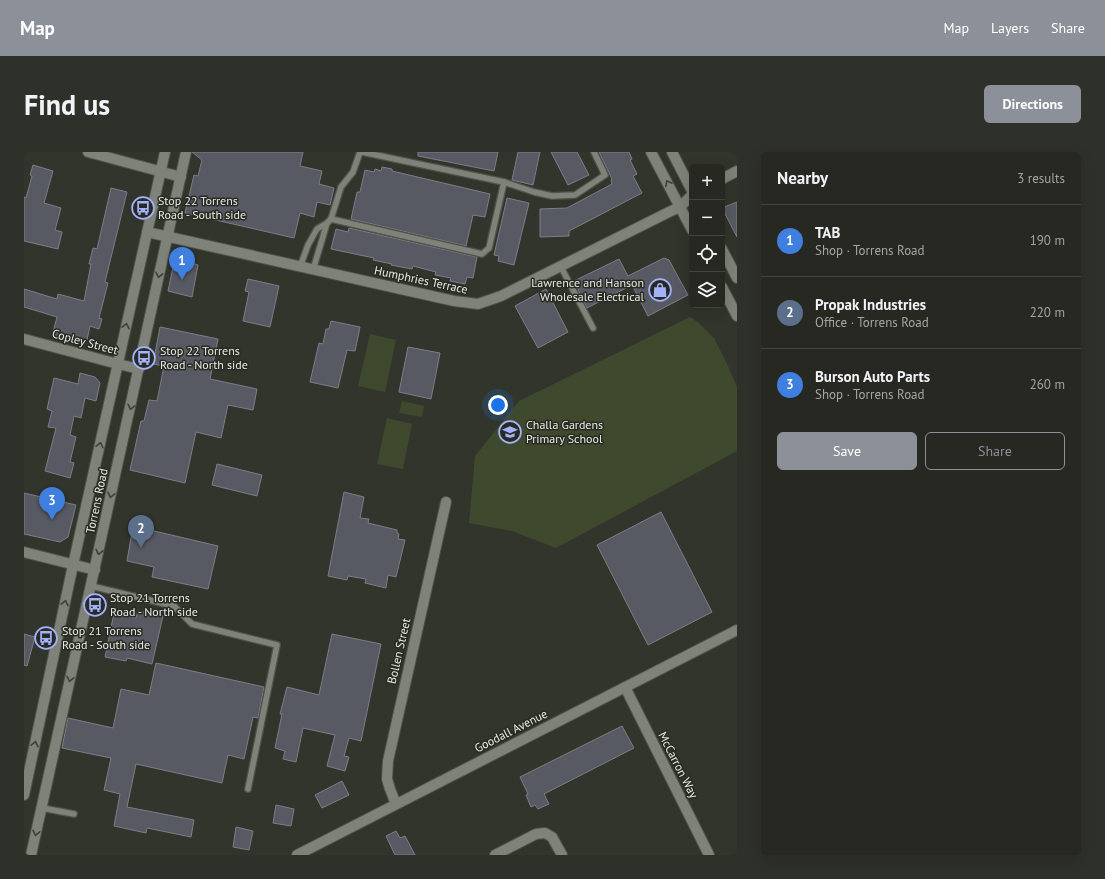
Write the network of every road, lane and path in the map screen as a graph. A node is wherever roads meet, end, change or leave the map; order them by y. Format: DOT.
graph roads {
  1 [pos="88,152"];
  2 [pos="165,152"];
  3 [pos="186,152"];
  4 [pos="361,152"];
  5 [pos="594,152"];
  6 [pos="652,152"];
  7 [pos="672,152"];
  8 [pos="737,171"];
  9 [pos="160,172"];
  10 [pos="181,177"];
  11 [pos="725,177"];
  12 [pos="504,182"];
  13 [pos="689,185"];
  14 [pos="689,198"];
  15 [pos="680,207"];
  16 [pos="329,221"];
  17 [pos="689,224"];
  18 [pos="147,232"];
  19 [pos="167,237"];
  20 [pos="725,255"];
  21 [pos="300,267"];
  22 [pos="561,267"];
  23 [pos="313,270"];
  24 [pos="737,278"];
  25 [pos="725,293"];
  26 [pos="737,316"];
  27 [pos="593,328"];
  28 [pos="24,340"];
  29 [pos="118,364"];
  30 [pos="139,369"];
  31 [pos="446,502"];
  32 [pos="24,552"];
  33 [pos="73,565"];
  34 [pos="94,570"];
  35 [pos="91,586"];
  36 [pos="737,630"];
  37 [pos="625,687"];
  38 [pos="248,789"];
  39 [pos="24,796"];
  40 [pos="396,804"];
  41 [pos="42,808"];
  42 [pos="74,814"];
  43 [pos="31,855"];
  44 [pos="297,855"];
  45 [pos="495,855"];
  46 [pos="562,855"];
  47 [pos="709,855"];
  1 -- 9 [label="street"];
  2 -- 9 [label="street, Torrens Road"];
  3 -- 10 [label="street, Torrens Road"];
  4 -- 12 [label="lane"];
  4 -- 16 [label="lane"];
  5 -- 12 [label="lane"];
  15 -- 6 [label="street, one-way"];
  7 -- 13 [label="street"];
  8 -- 11 [label="street"];
  9 -- 10 [label="street"];
  9 -- 18 [label="street, Torrens Road"];
  10 -- 19 [label="street, Torrens Road"];
  12 -- 16 [label="lane"];
  14 -- 15 [label="street, Humphries Terrace"];
  15 -- 17 [label="street"];
  15 -- 22 [label="street, Humphries Terrace"];
  16 -- 21 [label="lane"];
  16 -- 23 [label="lane"];
  18 -- 19 [label="street, Humphries Terrace"];
  29 -- 18 [label="street, Torrens Road, one-way"];
  19 -- 21 [label="street, Humphries Terrace"];
  19 -- 30 [label="street, Torrens Road, one-way"];
  20 -- 24 [label="street"];
  21 -- 23 [label="street, Humphries Terrace"];
  22 -- 23 [label="street, Humphries Terrace"];
  22 -- 27 [label="lane"];
  25 -- 26 [label="street"];
  28 -- 29 [label="street, Copley Street"];
  29 -- 30 [label="street, Copley Street"];
  33 -- 29 [label="street, Torrens Road, one-way"];
  30 -- 34 [label="street, Torrens Road, one-way"];
  31 -- 40 [label="street, Bollen Street"];
  32 -- 33 [label="street"];
  33 -- 34 [label="street"];
  39 -- 33 [label="street, Torrens Road, one-way"];
  34 -- 35 [label="street, Torrens Road"];
  35 -- 38 [label="lane"];
  35 -- 41 [label="street, Torrens Road, one-way"];
  36 -- 37 [label="street, Goodall Avenue"];
  37 -- 40 [label="street, Goodall Avenue"];
  37 -- 47 [label="street, McCarron Way"];
  40 -- 44 [label="street, Goodall Avenue"];
  41 -- 42 [label="lane"];
  41 -- 43 [label="street, Torrens Road, one-way"];
  45 -- 46 [label="street"];
}
